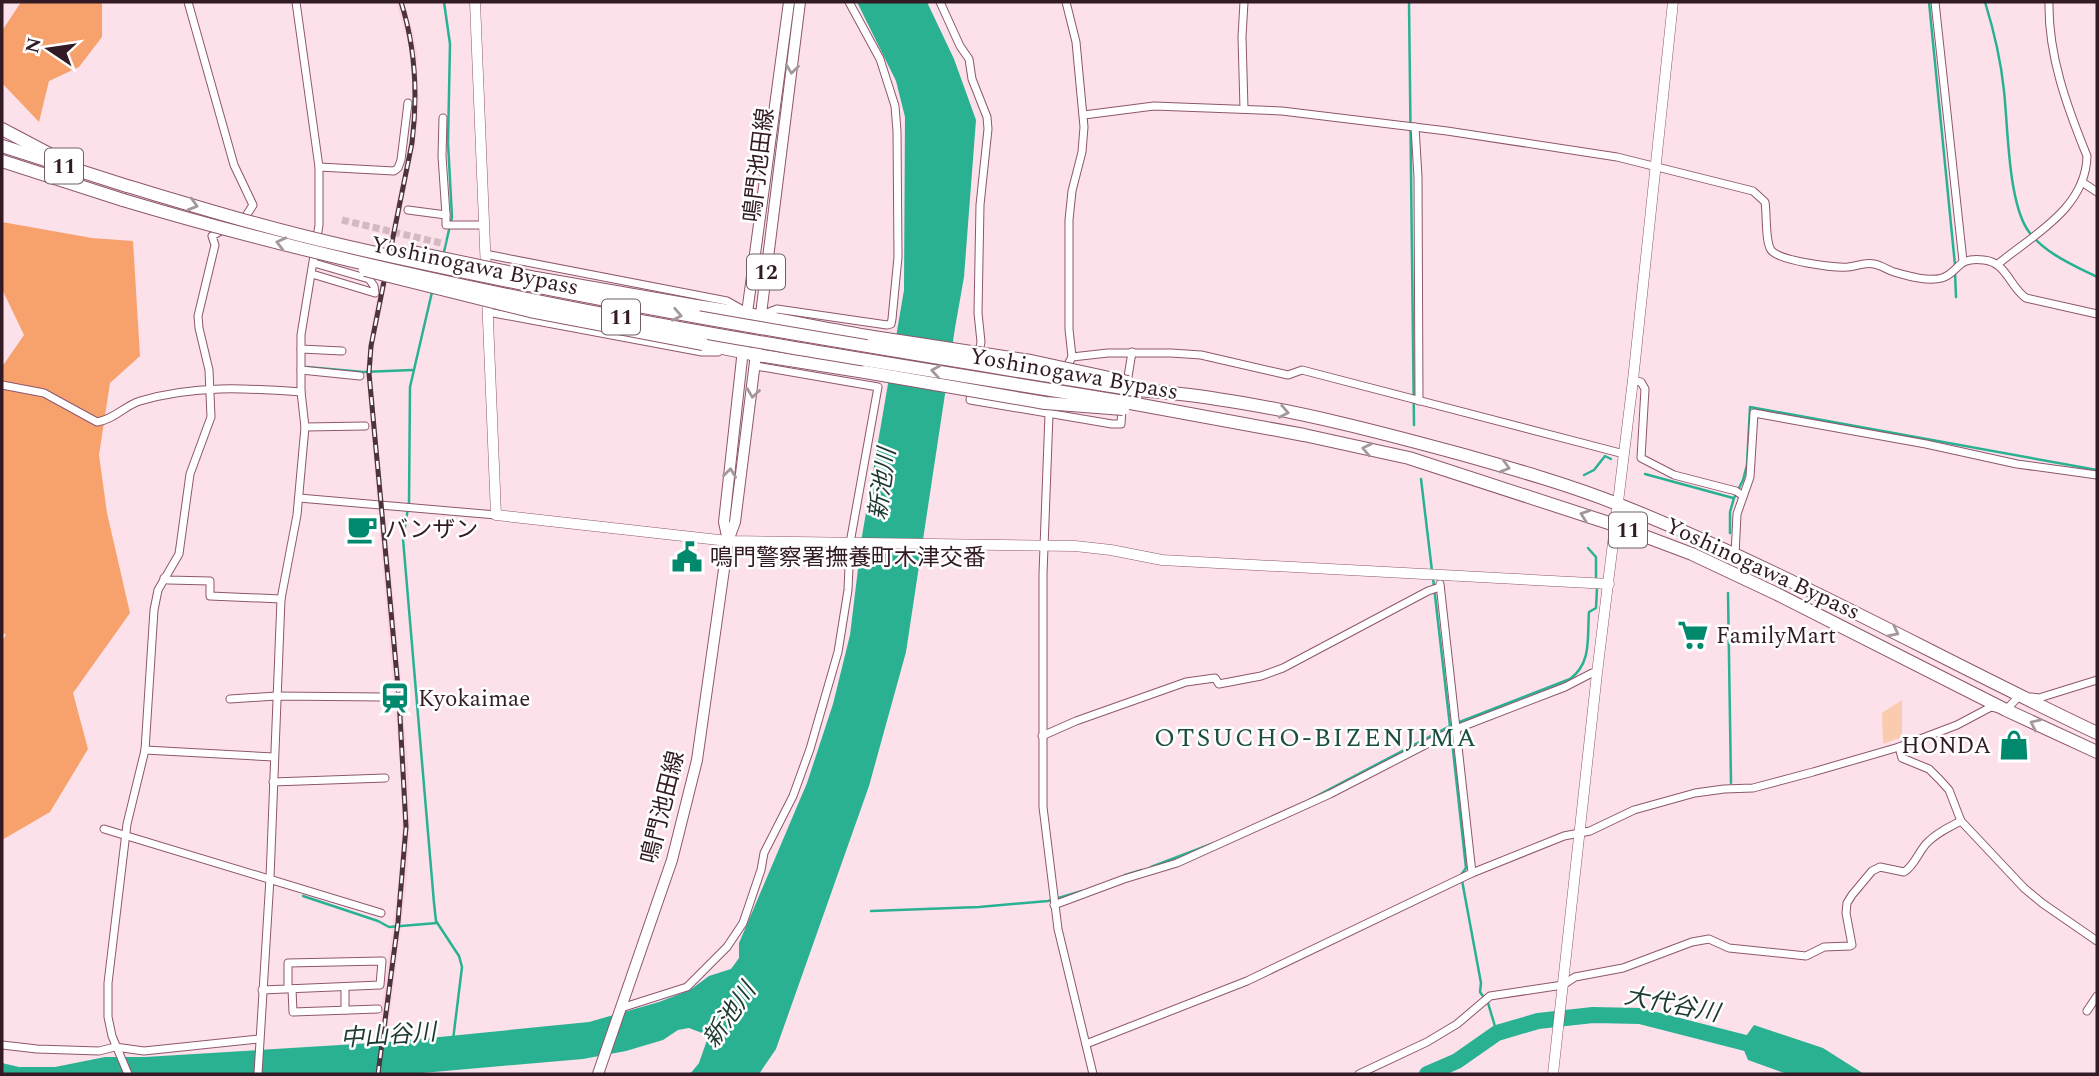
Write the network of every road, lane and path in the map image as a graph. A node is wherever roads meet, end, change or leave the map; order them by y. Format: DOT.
graph roads {
  1 [pos="188,2"];
  2 [pos="296,2"];
  3 [pos="475,2"];
  4 [pos="789,2"];
  5 [pos="800,2"];
  6 [pos="849,2"];
  7 [pos="940,2"];
  8 [pos="1066,2"];
  9 [pos="1244,2"];
  10 [pos="1672,2"];
  11 [pos="1935,2"];
  12 [pos="2049,2"];
  13 [pos="408,103"];
  14 [pos="1244,109"];
  15 [pos="1084,115"];
  16 [pos="443,118"];
  17 [pos="1415,127"];
  18 [pos="2,129"];
  19 [pos="2,146"];
  20 [pos="2,161"];
  21 [pos="318,167"];
  22 [pos="1655,167"];
  23 [pos="89,174"];
  24 [pos="2082,182"];
  25 [pos="2097,192"];
  26 [pos="408,210"];
  27 [pos="446,215"];
  28 [pos="483,225"];
  29 [pos="338,251"];
  30 [pos="485,254"];
  31 [pos="1963,261"];
  32 [pos="314,264"];
  33 [pos="1998,264"];
  34 [pos="312,274"];
  35 [pos="488,312"];
  36 [pos="747,313"];
  37 [pos="2097,314"];
  38 [pos="761,315"];
  39 [pos="301,349"];
  40 [pos="342,351"];
  41 [pos="744,352"];
  42 [pos="1132,352"];
  43 [pos="1072,357"];
  44 [pos="757,360"];
  45 [pos="301,370"];
  46 [pos="360,376"];
  47 [pos="1633,380"];
  48 [pos="2,385"];
  49 [pos="210,388"];
  50 [pos="301,391"];
  51 [pos="1127,396"];
  52 [pos="1419,401"];
  53 [pos="1049,414"];
  54 [pos="365,426"];
  55 [pos="305,427"];
  56 [pos="1624,454"];
  57 [pos="2097,475"];
  58 [pos="1740,494"];
  59 [pos="299,498"];
  60 [pos="1618,504"];
  61 [pos="496,515"];
  62 [pos="1615,525"];
  63 [pos="728,541"];
  64 [pos="853,543"];
  65 [pos="1045,547"];
  66 [pos="1735,555"];
  67 [pos="1440,576"];
  68 [pos="164,578"];
  69 [pos="1609,584"];
  70 [pos="1440,587"];
  71 [pos="281,599"];
  72 [pos="1597,673"];
  73 [pos="2097,680"];
  74 [pos="276,696"];
  75 [pos="2018,696"];
  76 [pos="383,697"];
  77 [pos="230,699"];
  78 [pos="2006,710"];
  79 [pos="1456,729"];
  80 [pos="2097,733"];
  81 [pos="1042,736"];
  82 [pos="1899,747"];
  83 [pos="145,750"];
  84 [pos="2097,752"];
  85 [pos="274,757"];
  86 [pos="385,778"];
  87 [pos="273,782"];
  88 [pos="1961,821"];
  89 [pos="104,829"];
  90 [pos="126,834"];
  91 [pos="1579,834"];
  92 [pos="1472,873"];
  93 [pos="270,878"];
  94 [pos="1054,905"];
  95 [pos="382,913"];
  96 [pos="2097,941"];
  97 [pos="345,987"];
  98 [pos="290,989"];
  99 [pos="262,990"];
  100 [pos="1562,990"];
  101 [pos="2097,996"];
  102 [pos="378,1009"];
  103 [pos="345,1010"];
  104 [pos="620,1010"];
  105 [pos="2087,1012"];
  106 [pos="259,1042"];
  107 [pos="1086,1044"];
  108 [pos="2,1045"];
  109 [pos="117,1050"];
  110 [pos="128,1074"];
  111 [pos="258,1074"];
  112 [pos="598,1074"];
  113 [pos="1093,1074"];
  114 [pos="1359,1074"];
  115 [pos="1553,1074"];
  1 -- 49 [label="street"];
  2 -- 21 [label="street"];
  3 -- 28 [label="street"];
  4 -- 36 [label="main road, 鳴門池田線 / 12"];
  5 -- 38 [label="main road, 鳴門池田線 / 12, one-way"];
  6 -- 38 [label="street"];
  7 -- 53 [label="street"];
  8 -- 15 [label="street"];
  9 -- 14 [label="street"];
  10 -- 22 [label="street"];
  11 -- 31 [label="street"];
  12 -- 24 [label="street"];
  13 -- 21 [label="street"];
  14 -- 15 [label="street"];
  14 -- 17 [label="street"];
  15 -- 43 [label="street"];
  16 -- 27 [label="street"];
  17 -- 22 [label="street"];
  17 -- 52 [label="street"];
  18 -- 23 [label="highway"];
  19 -- 23 [label="highway, Yoshinogawa Bypass / 11"];
  29 -- 20 [label="highway, Yoshinogawa Bypass / 11, one-way, bridge"];
  21 -- 32 [label="street"];
  22 -- 31 [label="street"];
  22 -- 47 [label="street"];
  23 -- 29 [label="highway, Yoshinogawa Bypass / 11, one-way, bridge"];
  24 -- 25 [label="street"];
  24 -- 33 [label="street"];
  26 -- 27 [label="street"];
  27 -- 28 [label="street"];
  28 -- 30 [label="street"];
  29 -- 36 [label="highway, one-way, bridge"];
  29 -- 41 [label="highway, bridge"];
  29 -- 51 [label="highway, Yoshinogawa Bypass / 11, bridge"];
  30 -- 35 [label="street"];
  30 -- 36 [label="street"];
  31 -- 33 [label="street"];
  32 -- 34 [label="street"];
  32 -- 34 [label="street"];
  33 -- 37 [label="street"];
  34 -- 39 [label="street"];
  35 -- 41 [label="street"];
  35 -- 61 [label="street"];
  36 -- 38 [label="highway"];
  36 -- 41 [label="main road, 鳴門池田線 / 12"];
  38 -- 44 [label="main road, 鳴門池田線 / 12"];
  38 -- 51 [label="highway, bridge"];
  39 -- 40 [label="street"];
  39 -- 45 [label="street"];
  41 -- 44 [label="highway"];
  63 -- 41 [label="main road, 鳴門池田線 / 12, one-way"];
  42 -- 43 [label="street"];
  42 -- 52 [label="street"];
  42 -- 53 [label="street"];
  43 -- 53 [label="street"];
  44 -- 51 [label="highway, 11, bridge"];
  44 -- 63 [label="main road, 鳴門池田線 / 12, one-way"];
  44 -- 64 [label="street"];
  45 -- 46 [label="street"];
  45 -- 50 [label="street"];
  47 -- 56 [label="street"];
  47 -- 58 [label="street"];
  48 -- 49 [label="street"];
  49 -- 50 [label="street"];
  49 -- 68 [label="street"];
  50 -- 55 [label="street"];
  51 -- 60 [label="highway, Yoshinogawa Bypass / 11, one-way"];
  62 -- 51 [label="highway, Yoshinogawa Bypass / 11, one-way"];
  52 -- 56 [label="street"];
  53 -- 65 [label="street"];
  54 -- 55 [label="street"];
  55 -- 59 [label="street"];
  56 -- 60 [label="street"];
  57 -- 58 [label="street"];
  58 -- 66 [label="street"];
  59 -- 61 [label="street"];
  59 -- 71 [label="street"];
  60 -- 62 [label="street"];
  60 -- 66 [label="highway, Yoshinogawa Bypass / 11"];
  61 -- 63 [label="street"];
  62 -- 69 [label="street"];
  62 -- 78 [label="highway, Yoshinogawa Bypass / 11"];
  63 -- 64 [label="street"];
  63 -- 104 [label="main road, 鳴門池田線 / 12"];
  64 -- 65 [label="street"];
  64 -- 104 [label="street"];
  65 -- 67 [label="street"];
  65 -- 81 [label="street"];
  66 -- 75 [label="highway, Yoshinogawa Bypass / 11, one-way"];
  67 -- 69 [label="street"];
  67 -- 70 [label="street"];
  68 -- 71 [label="street"];
  68 -- 83 [label="street"];
  69 -- 72 [label="street"];
  70 -- 79 [label="street"];
  70 -- 81 [label="street"];
  71 -- 74 [label="street"];
  72 -- 79 [label="street"];
  72 -- 91 [label="street"];
  73 -- 75 [label="street"];
  74 -- 76 [label="street"];
  74 -- 77 [label="street"];
  74 -- 85 [label="street"];
  75 -- 78 [label="street"];
  75 -- 80 [label="highway, Yoshinogawa Bypass / 11"];
  78 -- 82 [label="street"];
  84 -- 78 [label="highway, Yoshinogawa Bypass / 11, one-way"];
  79 -- 92 [label="street"];
  79 -- 94 [label="street"];
  81 -- 94 [label="street"];
  82 -- 88 [label="street"];
  82 -- 91 [label="street"];
  83 -- 85 [label="street"];
  83 -- 90 [label="street"];
  85 -- 87 [label="street"];
  86 -- 87 [label="street"];
  87 -- 93 [label="street"];
  88 -- 96 [label="street"];
  88 -- 100 [label="street"];
  89 -- 90 [label="street"];
  90 -- 93 [label="street"];
  90 -- 109 [label="street"];
  91 -- 92 [label="street"];
  91 -- 100 [label="street"];
  92 -- 107 [label="street"];
  93 -- 95 [label="street"];
  93 -- 99 [label="street"];
  94 -- 107 [label="street"];
  97 -- 98 [label="street"];
  97 -- 98 [label="street"];
  97 -- 103 [label="street"];
  98 -- 99 [label="street"];
  98 -- 103 [label="street"];
  99 -- 106 [label="street"];
  100 -- 114 [label="street"];
  100 -- 115 [label="street"];
  101 -- 105 [label="street"];
  102 -- 103 [label="street"];
  104 -- 112 [label="main road, 鳴門池田線 / 12"];
  106 -- 109 [label="street"];
  106 -- 111 [label="street"];
  107 -- 113 [label="street"];
  108 -- 109 [label="street"];
  109 -- 110 [label="street"];
}
